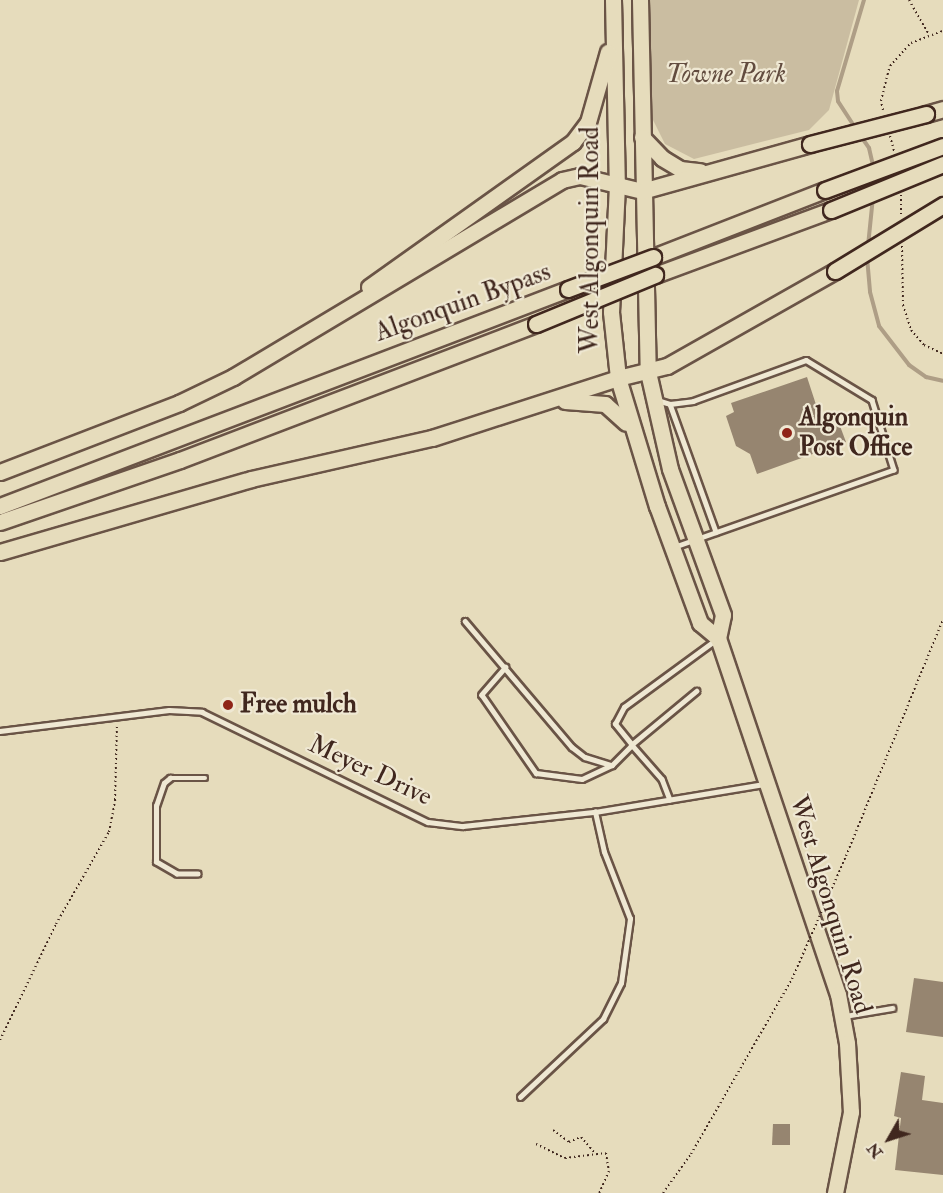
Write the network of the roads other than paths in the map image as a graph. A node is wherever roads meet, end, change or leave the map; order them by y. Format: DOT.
graph roads {
  1 [pos="613,0"];
  2 [pos="640,0"];
  3 [pos="612,35"];
  4 [pos="943,109"];
  5 [pos="642,136"];
  6 [pos="943,146"];
  7 [pos="943,164"];
  8 [pos="709,172"];
  9 [pos="617,185"];
  10 [pos="642,191"];
  11 [pos="943,205"];
  12 [pos="298,339"];
  13 [pos="648,372"];
  14 [pos="618,378"];
  15 [pos="652,399"];
  16 [pos="544,402"];
  17 [pos="670,404"];
  18 [pos="631,428"];
  19 [pos="0,472"];
  20 [pos="0,506"];
  21 [pos="0,522"];
  22 [pos="716,531"];
  23 [pos="695,539"];
  24 [pos="672,548"];
  25 [pos="0,552"];
  26 [pos="465,621"];
  27 [pos="718,638"];
  28 [pos="506,667"];
  29 [pos="697,691"];
  30 [pos="0,731"];
  31 [pos="632,745"];
  32 [pos="612,765"];
  33 [pos="205,778"];
  34 [pos="767,784"];
  35 [pos="670,800"];
  36 [pos="595,812"];
  37 [pos="198,874"];
  38 [pos="892,1008"];
  39 [pos="842,1016"];
  40 [pos="520,1097"];
  41 [pos="835,1193"];
  1 -- 3 [label="main road, West Algonquin Road"];
  2 -- 5 [label="main road, West Algonquin Road"];
  3 -- 9 [label="main road, West Algonquin Road"];
  3 -- 12 [label="main road"];
  4 -- 8 [label="main road, bridge"];
  5 -- 8 [label="main road"];
  5 -- 10 [label="main road, West Algonquin Road"];
  6 -- 20 [label="main road, Algonquin Bypass, bridge"];
  7 -- 21 [label="main road, Algonquin Bypass, bridge"];
  8 -- 10 [label="main road"];
  9 -- 10 [label="main road"];
  9 -- 12 [label="main road"];
  9 -- 14 [label="main road, West Algonquin Road"];
  10 -- 13 [label="main road, West Algonquin Road"];
  11 -- 13 [label="main road, bridge"];
  12 -- 19 [label="main road"];
  13 -- 14 [label="main road"];
  13 -- 15 [label="main road, West Algonquin Road"];
  14 -- 16 [label="main road"];
  14 -- 18 [label="main road, West Algonquin Road"];
  15 -- 17 [label="lane"];
  15 -- 23 [label="main road, West Algonquin Road"];
  16 -- 18 [label="main road"];
  16 -- 25 [label="main road"];
  17 -- 22 [label="lane"];
  17 -- 22 [label="lane"];
  18 -- 24 [label="main road, West Algonquin Road"];
  22 -- 23 [label="lane"];
  23 -- 24 [label="lane"];
  23 -- 27 [label="main road, West Algonquin Road"];
  24 -- 27 [label="main road, West Algonquin Road"];
  26 -- 28 [label="lane"];
  27 -- 31 [label="lane"];
  27 -- 34 [label="main road, West Algonquin Road"];
  28 -- 32 [label="lane"];
  28 -- 32 [label="lane"];
  29 -- 31 [label="lane"];
  30 -- 36 [label="lane, Meyer Drive"];
  31 -- 32 [label="lane"];
  31 -- 35 [label="lane"];
  33 -- 37 [label="lane"];
  34 -- 35 [label="lane, Meyer Drive"];
  34 -- 39 [label="main road, West Algonquin Road"];
  35 -- 36 [label="lane, Meyer Drive"];
  36 -- 40 [label="lane"];
  38 -- 39 [label="lane"];
  39 -- 41 [label="main road, West Algonquin Road"];
}
